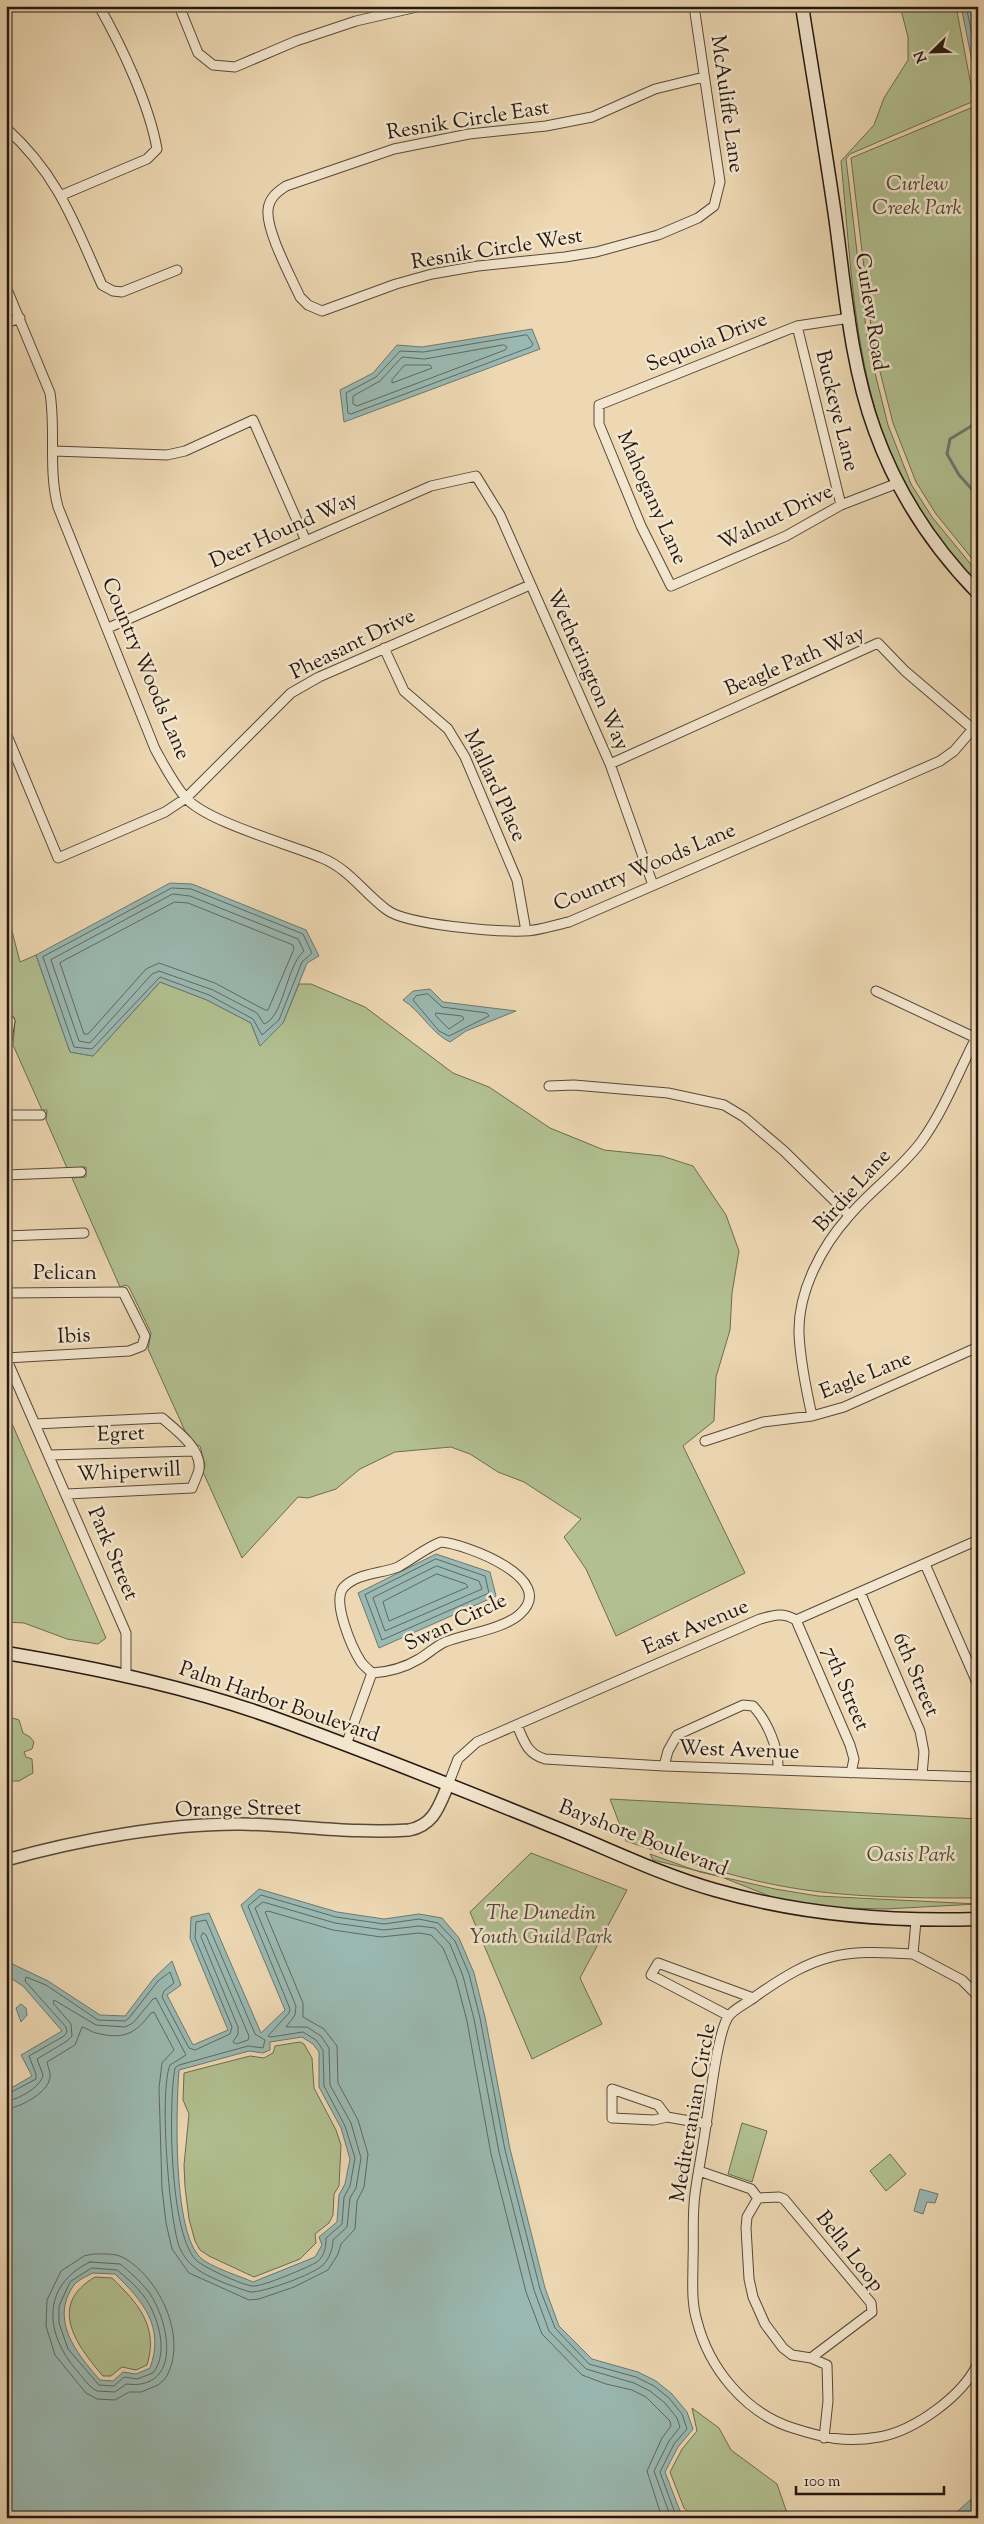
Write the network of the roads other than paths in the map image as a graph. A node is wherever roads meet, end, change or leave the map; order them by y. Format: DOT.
graph roads {
  1 [pos="99,6"];
  2 [pos="179,6"];
  3 [pos="422,6"];
  4 [pos="694,6"];
  5 [pos="802,6"];
  6 [pos="704,78"];
  7 [pos="6,128"];
  8 [pos="62,195"];
  9 [pos="714,206"];
  10 [pos="282,257"];
  11 [pos="177,270"];
  12 [pos="6,287"];
  13 [pos="20,318"];
  14 [pos="850,318"];
  15 [pos="6,323"];
  16 [pos="797,326"];
  17 [pos="600,424"];
  18 [pos="54,451"];
  19 [pos="476,476"];
  20 [pos="898,483"];
  21 [pos="841,505"];
  22 [pos="306,541"];
  23 [pos="530,585"];
  24 [pos="671,586"];
  25 [pos="978,593"];
  26 [pos="108,628"];
  27 [pos="384,648"];
  28 [pos="975,726"];
  29 [pos="6,734"];
  30 [pos="610,764"];
  31 [pos="186,798"];
  32 [pos="653,885"];
  33 [pos="526,931"];
  34 [pos="876,991"];
  35 [pos="6,1016"];
  36 [pos="977,1036"];
  37 [pos="7,1046"];
  38 [pos="549,1086"];
  39 [pos="6,1115"];
  40 [pos="41,1115"];
  41 [pos="80,1172"];
  42 [pos="6,1175"];
  43 [pos="849,1215"];
  44 [pos="84,1232"];
  45 [pos="6,1236"];
  46 [pos="6,1293"];
  47 [pos="142,1346"];
  48 [pos="978,1347"];
  49 [pos="6,1358"];
  50 [pos="812,1416"];
  51 [pos="35,1424"];
  52 [pos="705,1441"];
  53 [pos="194,1451"];
  54 [pos="50,1455"];
  55 [pos="67,1494"];
  56 [pos="978,1540"];
  57 [pos="925,1564"];
  58 [pos="860,1592"];
  59 [pos="796,1620"];
  60 [pos="6,1653"];
  61 [pos="372,1673"];
  62 [pos="126,1674"];
  63 [pos="978,1685"];
  64 [pos="517,1725"];
  65 [pos="346,1744"];
  66 [pos="664,1766"];
  67 [pos="778,1769"];
  68 [pos="852,1773"];
  69 [pos="922,1775"];
  70 [pos="978,1777"];
  71 [pos="448,1785"];
  72 [pos="6,1860"];
  73 [pos="978,1919"];
  74 [pos="916,1921"];
  75 [pos="912,1954"];
  76 [pos="978,1996"];
  77 [pos="753,1998"];
  78 [pos="729,2016"];
  79 [pos="667,2117"];
  80 [pos="707,2124"];
  81 [pos="699,2171"];
  82 [pos="758,2198"];
  83 [pos="811,2358"];
  84 [pos="978,2363"];
  85 [pos="824,2438"];
  1 -- 8 [label="street"];
  2 -- 3 [label="street"];
  4 -- 6 [label="street, McAuliffe Lane"];
  5 -- 14 [label="main road, Curlew Road"];
  6 -- 9 [label="street, McAuliffe Lane"];
  6 -- 10 [label="street, Resnik Circle East"];
  7 -- 8 [label="street"];
  8 -- 11 [label="street"];
  9 -- 10 [label="street, Resnik Circle West"];
  12 -- 13 [label="street, Country Woods Lane"];
  13 -- 15 [label="street"];
  13 -- 18 [label="street, Country Woods Lane"];
  14 -- 16 [label="street, Sequoia Drive"];
  14 -- 20 [label="main road, Curlew Road"];
  16 -- 17 [label="street, Sequoia Drive"];
  16 -- 21 [label="street, Buckeye Lane"];
  17 -- 24 [label="street, Mahogany Lane"];
  18 -- 22 [label="street"];
  18 -- 26 [label="street, Country Woods Lane"];
  19 -- 22 [label="street, Deer Hound Way"];
  19 -- 23 [label="street, Wetherington Way"];
  20 -- 21 [label="street, Walnut Drive"];
  20 -- 25 [label="main road, Curlew Road"];
  21 -- 24 [label="street, Walnut Drive"];
  22 -- 26 [label="street, Deer Hound Way"];
  23 -- 27 [label="street, Pheasant Drive"];
  23 -- 30 [label="street, Wetherington Way"];
  26 -- 31 [label="street, Country Woods Lane"];
  27 -- 31 [label="street, Pheasant Drive"];
  27 -- 33 [label="street, Mallard Place"];
  28 -- 30 [label="street, Beagle Path Way"];
  28 -- 32 [label="street, Country Woods Lane"];
  29 -- 31 [label="street, Pheasant Drive"];
  30 -- 32 [label="street, Wetherington Way"];
  31 -- 33 [label="street, Country Woods Lane"];
  32 -- 33 [label="street, Country Woods Lane"];
  34 -- 36 [label="street"];
  35 -- 37 [label="street"];
  36 -- 43 [label="street, Birdie Lane"];
  38 -- 43 [label="street"];
  39 -- 40 [label="street"];
  41 -- 42 [label="street"];
  43 -- 50 [label="street, Birdie Lane"];
  44 -- 45 [label="street"];
  46 -- 47 [label="street, Pelican"];
  47 -- 49 [label="street, Ibis"];
  48 -- 50 [label="street, Eagle Lane"];
  49 -- 51 [label="street, Park Street"];
  50 -- 52 [label="street, Eagle Lane"];
  51 -- 53 [label="street, Whiperwill"];
  51 -- 54 [label="street, Park Street"];
  53 -- 54 [label="street, Egret"];
  53 -- 55 [label="street, Whiperwill"];
  54 -- 55 [label="street, Park Street"];
  55 -- 62 [label="street, Park Street"];
  56 -- 57 [label="street"];
  57 -- 58 [label="street"];
  57 -- 63 [label="street"];
  58 -- 59 [label="street"];
  58 -- 69 [label="street, 6th Street"];
  59 -- 64 [label="street, East Avenue"];
  59 -- 68 [label="street, 7th Street"];
  60 -- 62 [label="main road, Palm Harbor Boulevard"];
  61 -- 61 [label="street, Swan Circle"];
  61 -- 65 [label="street"];
  62 -- 65 [label="main road, Palm Harbor Boulevard"];
  64 -- 66 [label="street, West Avenue"];
  64 -- 71 [label="street, East Avenue"];
  65 -- 71 [label="main road, Palm Harbor Boulevard"];
  66 -- 67 [label="street, West Avenue"];
  66 -- 67 [label="street"];
  67 -- 68 [label="street, West Avenue"];
  68 -- 69 [label="street, West Avenue"];
  69 -- 70 [label="street, West Avenue"];
  71 -- 72 [label="street, Orange Street"];
  71 -- 74 [label="main road, Bayshore Boulevard"];
  73 -- 74 [label="main road, Bayshore Boulevard"];
  74 -- 75 [label="street"];
  75 -- 76 [label="street, Mediteranian Circle"];
  75 -- 77 [label="street, Mediteranian Circle"];
  77 -- 78 [label="street, Mediteranian Circle"];
  77 -- 78 [label="street"];
  78 -- 80 [label="street, Mediteranian Circle"];
  79 -- 79 [label="street"];
  79 -- 80 [label="street"];
  80 -- 81 [label="street, Mediteranian Circle"];
  81 -- 82 [label="street"];
  81 -- 85 [label="street, Mediteranian Circle"];
  82 -- 83 [label="street"];
  82 -- 83 [label="street, Bella Loop"];
  83 -- 85 [label="street"];
  84 -- 85 [label="street, Mediteranian Circle"];
}
